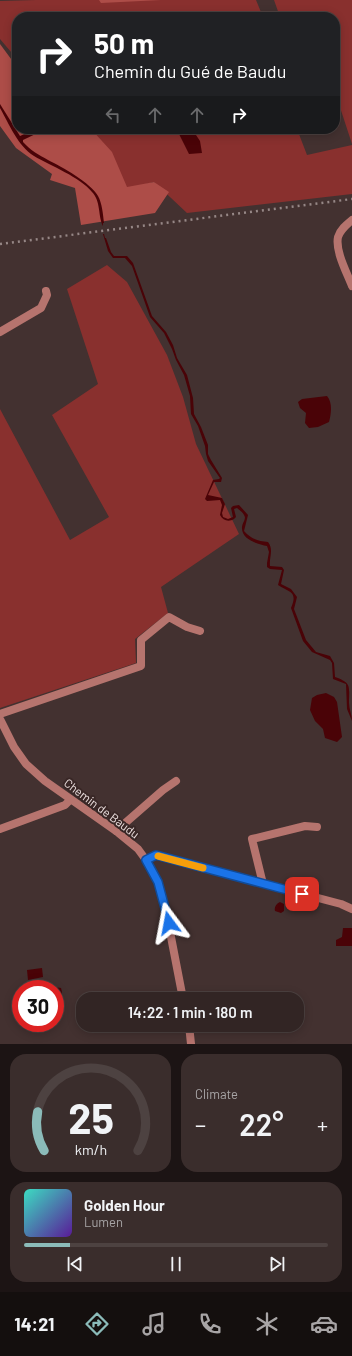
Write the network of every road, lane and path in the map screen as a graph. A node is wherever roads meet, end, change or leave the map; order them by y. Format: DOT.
graph roads {
  1 [pos="352,220"];
  2 [pos="352,286"];
  3 [pos="46,291"];
  4 [pos="0,332"];
  5 [pos="200,631"];
  6 [pos="0,714"];
  7 [pos="0,719"];
  8 [pos="176,781"];
  9 [pos="70,800"];
  10 [pos="317,827"];
  11 [pos="0,829"];
  12 [pos="116,831"];
  13 [pos="146,860"];
  14 [pos="263,884"];
  15 [pos="352,909"];
  16 [pos="182,992"];
  17 [pos="190,1032"];
  18 [pos="191,1044"];
  1 -- 2 [label="street"];
  3 -- 4 [label="street"];
  5 -- 6 [label="street"];
  7 -- 9 [label="street, Chemin de Baudu"];
  8 -- 12 [label="street"];
  9 -- 11 [label="street"];
  9 -- 12 [label="street, Chemin de Baudu"];
  10 -- 14 [label="street"];
  12 -- 13 [label="street, Chemin de Baudu"];
  13 -- 14 [label="street"];
  13 -- 16 [label="street, Chemin de Baudu"];
  14 -- 15 [label="street"];
  17 -- 18 [label="street"];
}
